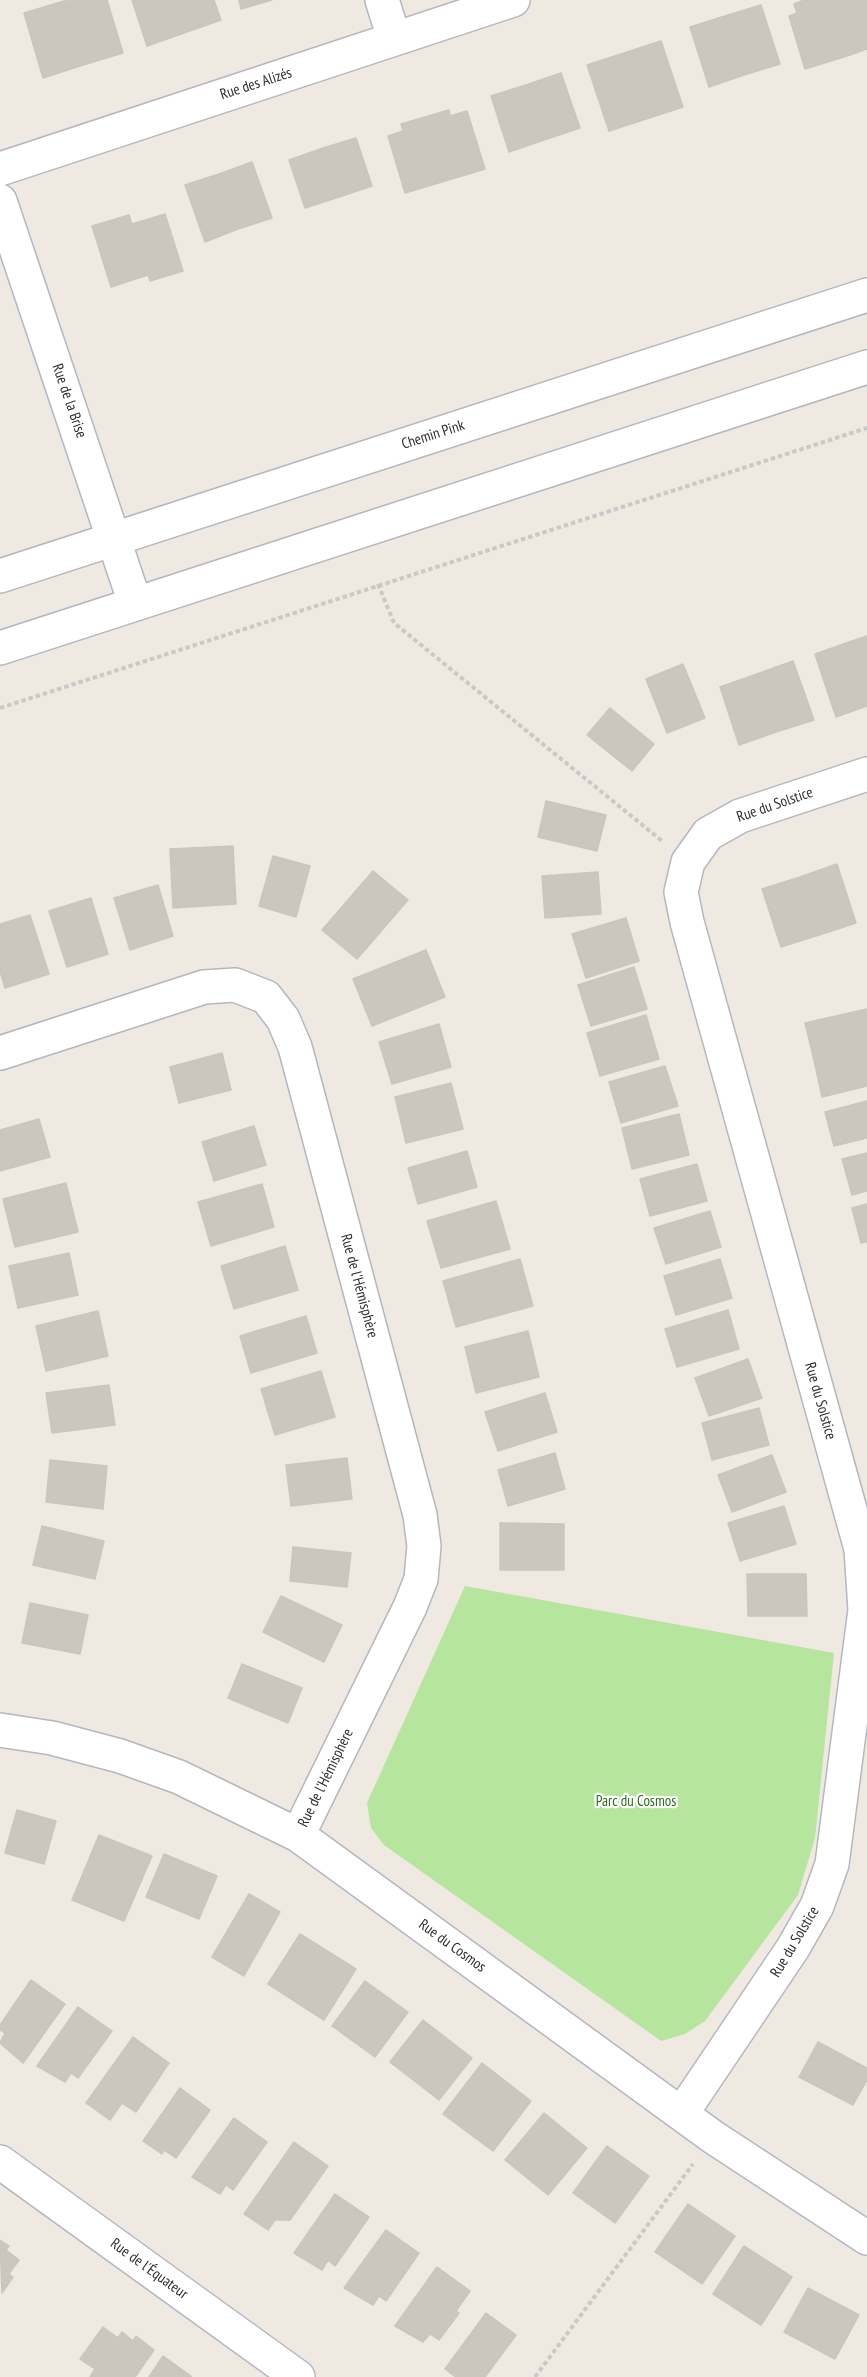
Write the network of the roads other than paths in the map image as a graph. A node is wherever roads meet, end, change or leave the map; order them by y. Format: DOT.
graph roads {
  1 [pos="382,0"];
  2 [pos="513,0"];
  3 [pos="394,38"];
  4 [pos="0,169"];
  5 [pos="0,201"];
  6 [pos="867,295"];
  7 [pos="867,367"];
  8 [pos="115,538"];
  9 [pos="0,576"];
  10 [pos="135,603"];
  11 [pos="0,648"];
  12 [pos="867,774"];
  13 [pos="0,1053"];
  14 [pos="0,1730"];
  15 [pos="856,1776"];
  16 [pos="298,1835"];
  17 [pos="682,2113"];
  18 [pos="0,2162"];
  19 [pos="867,2238"];
  20 [pos="298,2377"];
  1 -- 3 [label="street"];
  2 -- 3 [label="street, Rue des Alizés"];
  3 -- 4 [label="street, Rue des Alizés"];
  5 -- 8 [label="street, Rue de la Brise"];
  6 -- 8 [label="street, Chemin Pink"];
  7 -- 10 [label="street"];
  8 -- 9 [label="street, Chemin Pink"];
  8 -- 10 [label="street, Rue de la Brise"];
  10 -- 11 [label="street"];
  12 -- 15 [label="street, Rue du Solstice"];
  13 -- 16 [label="street, Rue de l'Hémisphère"];
  14 -- 16 [label="street, Rue du Cosmos"];
  15 -- 17 [label="street, Rue du Solstice"];
  16 -- 17 [label="street, Rue du Cosmos"];
  17 -- 19 [label="street, Rue du Cosmos"];
  18 -- 20 [label="street, Rue de l'Équateur"];
}
